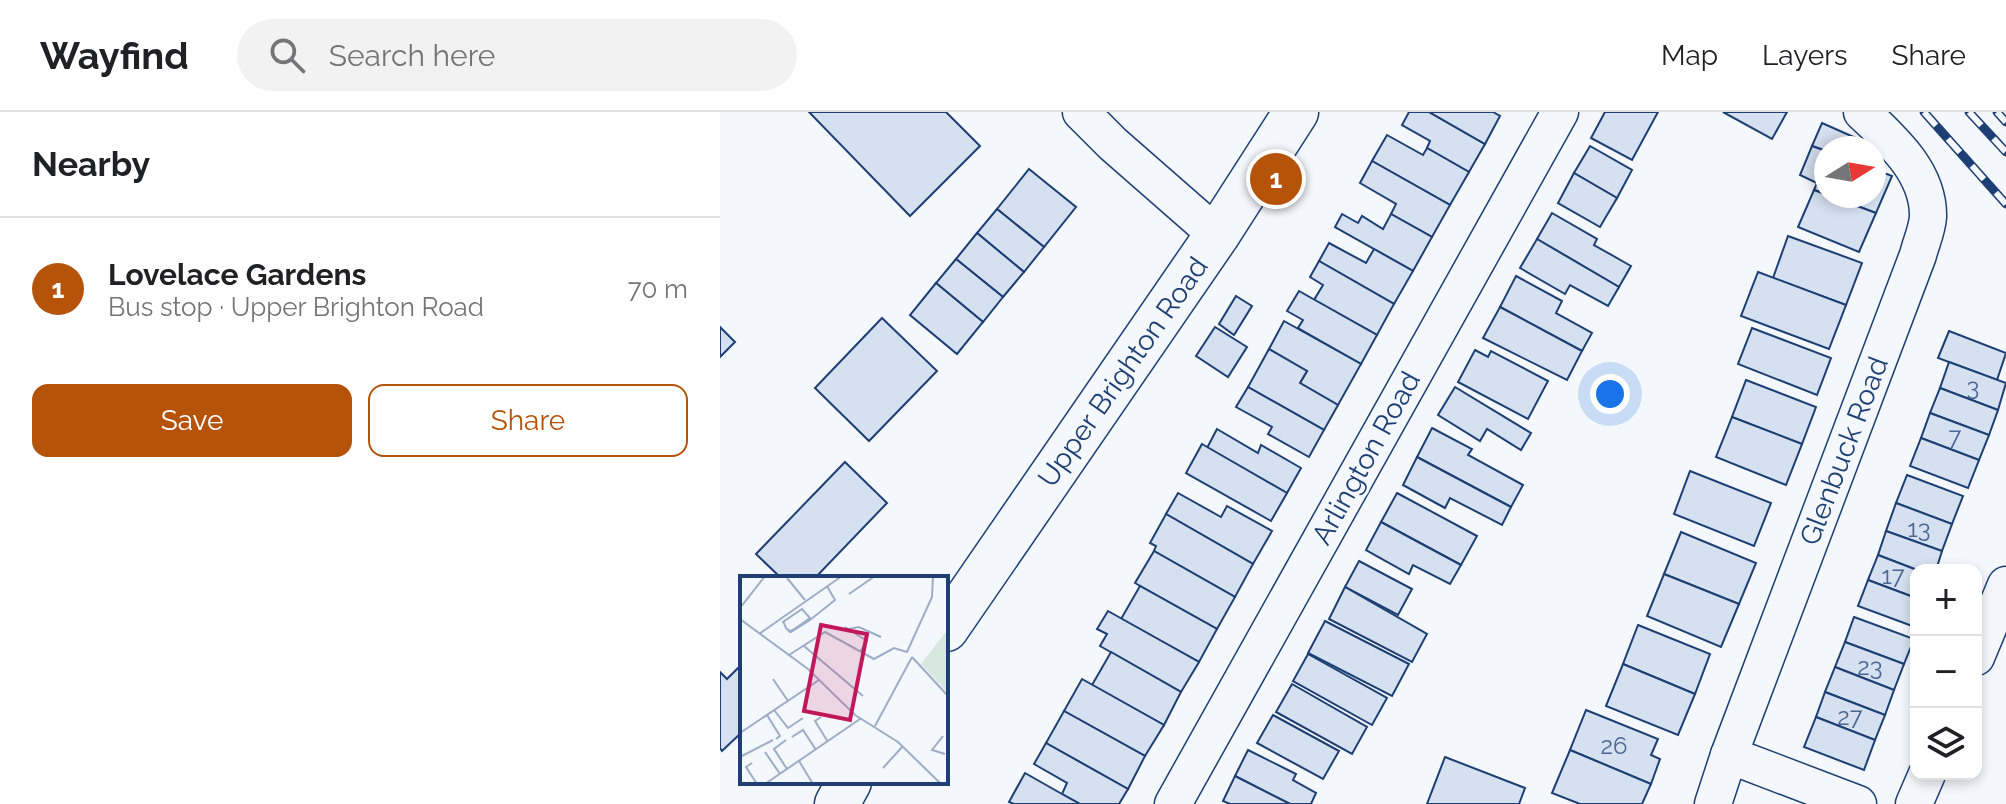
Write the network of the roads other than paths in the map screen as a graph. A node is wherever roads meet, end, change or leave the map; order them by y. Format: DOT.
graph roads {
  1 [pos="1081,112"];
  2 [pos="1296,112"];
  3 [pos="1560,112"];
  4 [pos="1862,112"];
  5 [pos="1217,235"];
  6 [pos="2006,585"];
  7 [pos="948,626"];
  8 [pos="1982,643"];
  9 [pos="1729,755"];
  10 [pos="1924,780"];
  11 [pos="848,784"];
  12 [pos="837,804"];
  13 [pos="1173,804"];
  14 [pos="1713,804"];
  15 [pos="1858,804"];
  16 [pos="1914,804"];
  1 -- 5 [label="street"];
  2 -- 5 [label="main road, Upper Brighton Road"];
  3 -- 13 [label="street, Arlington Road"];
  4 -- 9 [label="street, Glenbuck Road"];
  5 -- 7 [label="main road, Upper Brighton Road"];
  6 -- 8 [label="street"];
  9 -- 14 [label="street, Glenbuck Road"];
  9 -- 15 [label="street"];
  10 -- 16 [label="street"];
  11 -- 12 [label="main road"];
}
